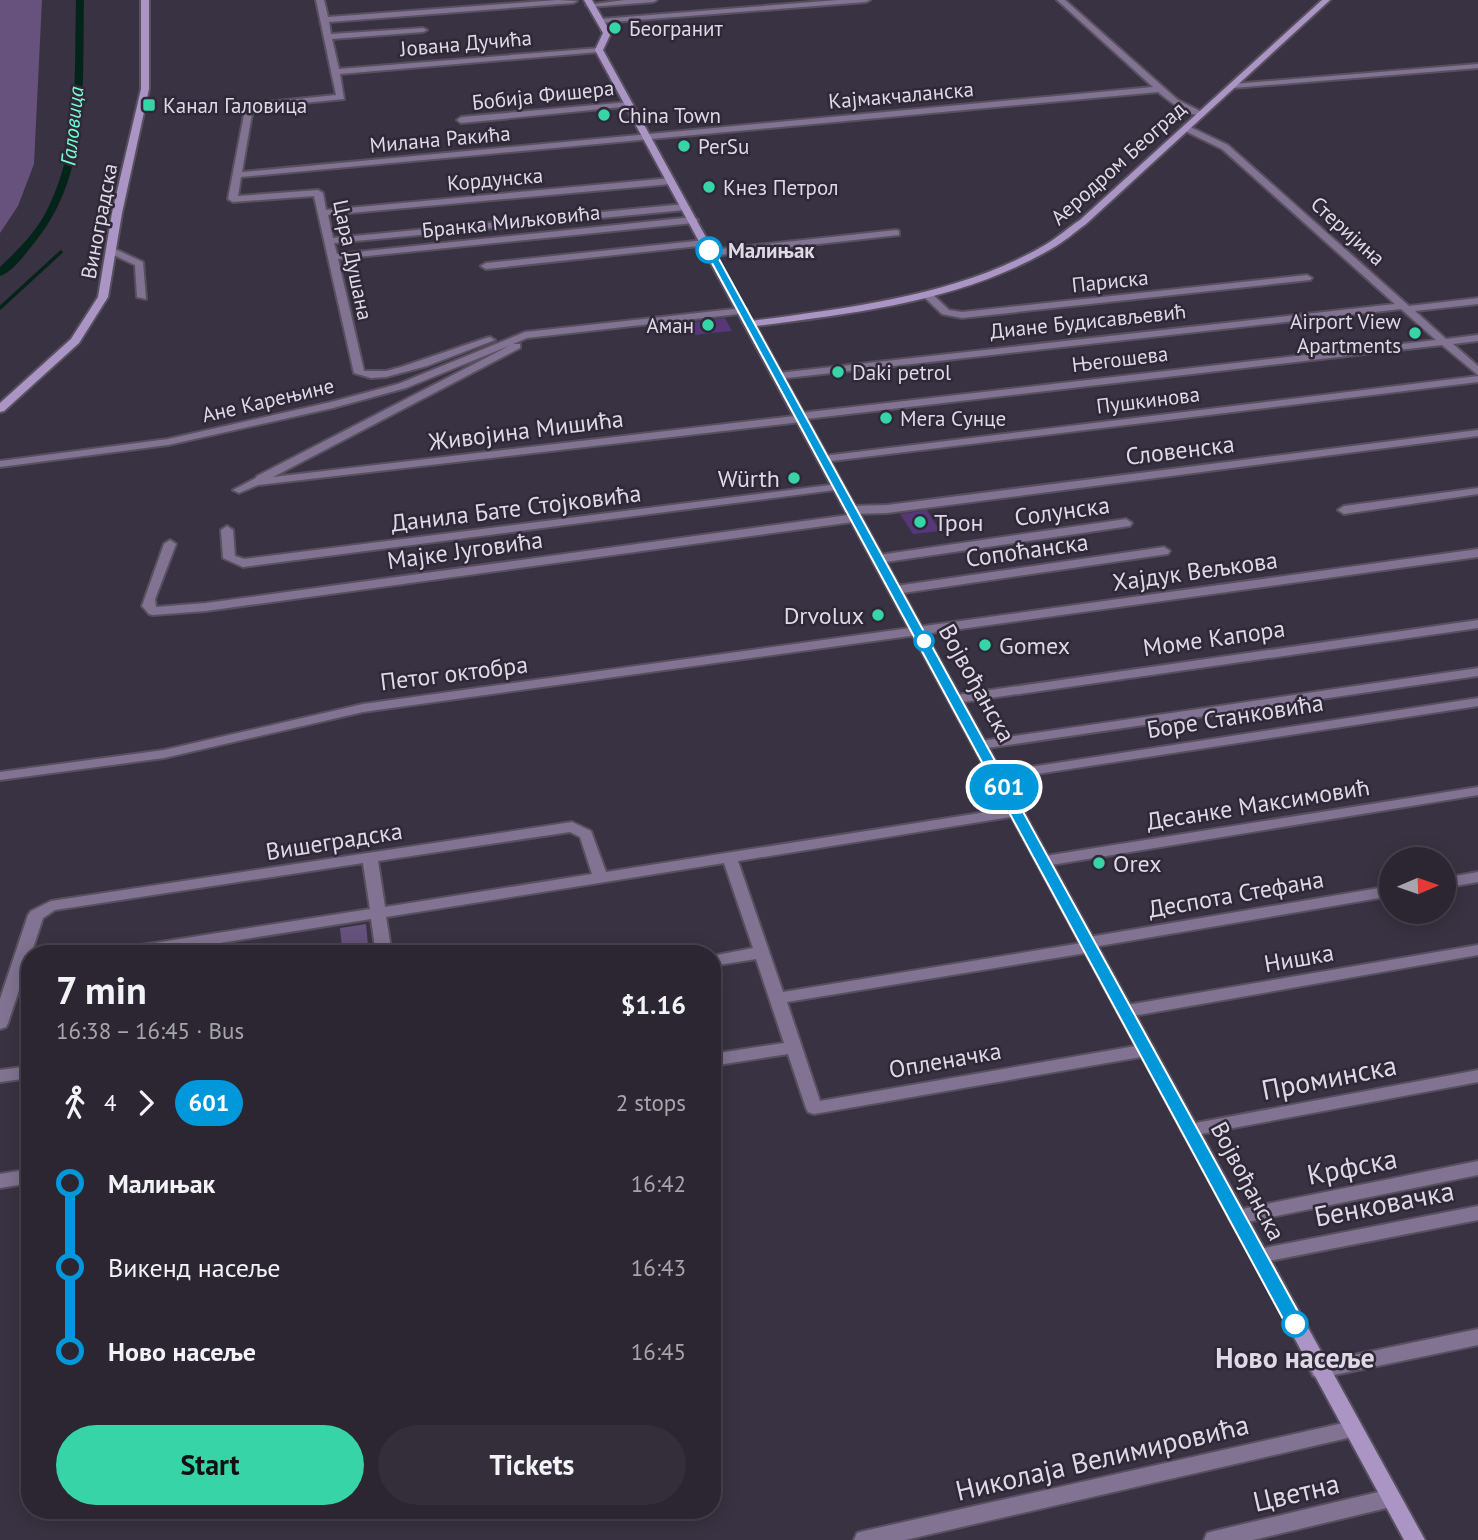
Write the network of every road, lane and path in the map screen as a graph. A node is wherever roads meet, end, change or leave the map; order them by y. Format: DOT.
graph roads {
  1 [pos="145,0"];
  2 [pos="320,0"];
  3 [pos="653,0"];
  4 [pos="866,0"];
  5 [pos="1061,0"];
  6 [pos="1326,0"];
  7 [pos="573,1"];
  8 [pos="589,3"];
  9 [pos="324,20"];
  10 [pos="600,21"];
  11 [pos="423,30"];
  12 [pos="327,37"];
  13 [pos="599,50"];
  14 [pos="1478,66"];
  15 [pos="336,72"];
  16 [pos="1233,86"];
  17 [pos="1159,89"];
  18 [pos="629,104"];
  19 [pos="1202,114"];
  20 [pos="461,120"];
  21 [pos="1186,128"];
  22 [pos="647,137"];
  23 [pos="236,175"];
  24 [pos="671,181"];
  25 [pos="685,207"];
  26 [pos="323,213"];
  27 [pos="693,220"];
  28 [pos="896,233"];
  29 [pos="329,241"];
  30 [pos="708,248"];
  31 [pos="110,250"];
  32 [pos="332,257"];
  33 [pos="486,266"];
  34 [pos="1307,278"];
  35 [pos="925,293"];
  36 [pos="142,297"];
  37 [pos="1478,301"];
  38 [pos="862,305"];
  39 [pos="1405,308"];
  40 [pos="746,317"];
  41 [pos="786,319"];
  42 [pos="533,334"];
  43 [pos="519,337"];
  44 [pos="1478,338"];
  45 [pos="1444,342"];
  46 [pos="763,347"];
  47 [pos="1478,372"];
  48 [pos="778,376"];
  49 [pos="1478,379"];
  50 [pos="0,409"];
  51 [pos="801,418"];
  52 [pos="350,432"];
  53 [pos="1478,433"];
  54 [pos="823,459"];
  55 [pos="0,464"];
  56 [pos="255,482"];
  57 [pos="838,487"];
  58 [pos="239,490"];
  59 [pos="1478,491"];
  60 [pos="1344,510"];
  61 [pos="855,516"];
  62 [pos="1126,523"];
  63 [pos="227,530"];
  64 [pos="170,544"];
  65 [pos="1164,551"];
  66 [pos="1478,553"];
  67 [pos="879,559"];
  68 [pos="896,590"];
  69 [pos="1478,624"];
  70 [pos="918,630"];
  71 [pos="1478,672"];
  72 [pos="956,699"];
  73 [pos="1478,702"];
  74 [pos="981,745"];
  75 [pos="0,776"];
  76 [pos="998,776"];
  77 [pos="1478,791"];
  78 [pos="1018,812"];
  79 [pos="730,856"];
  80 [pos="370,859"];
  81 [pos="1045,862"];
  82 [pos="600,877"];
  83 [pos="1478,877"];
  84 [pos="1456,881"];
  85 [pos="1379,893"];
  86 [pos="378,914"];
  87 [pos="1090,944"];
  88 [pos="28,945"];
  89 [pos="175,945"];
  90 [pos="383,945"];
  91 [pos="1478,950"];
  92 [pos="762,952"];
  93 [pos="721,959"];
  94 [pos="21,973"];
  95 [pos="779,998"];
  96 [pos="1127,1011"];
  97 [pos="0,1023"];
  98 [pos="794,1047"];
  99 [pos="1147,1050"];
  100 [pos="721,1059"];
  101 [pos="21,1073"];
  102 [pos="0,1076"];
  103 [pos="1478,1076"];
  104 [pos="1190,1130"];
  105 [pos="1478,1168"];
  106 [pos="21,1178"];
  107 [pos="0,1181"];
  108 [pos="1478,1213"];
  109 [pos="1237,1217"];
  110 [pos="1259,1256"];
  111 [pos="1478,1337"];
  112 [pos="1320,1370"];
  113 [pos="1352,1429"];
  114 [pos="1391,1498"];
  115 [pos="864,1540"];
  116 [pos="1214,1540"];
  117 [pos="1415,1540"];
  1 -- 31 [label="street, Виноградска"];
  2 -- 9 [label="street, Цара Душана"];
  3 -- 8 [label="street"];
  4 -- 10 [label="street"];
  5 -- 17 [label="street"];
  6 -- 16 [label="street, Аеродром Београд"];
  7 -- 9 [label="street"];
  8 -- 10 [label="street"];
  9 -- 12 [label="street, Цара Душана"];
  10 -- 13 [label="street"];
  11 -- 12 [label="street"];
  12 -- 15 [label="street, Цара Душана"];
  13 -- 15 [label="street, Јована Дучића"];
  13 -- 18 [label="street, Војвођанска"];
  14 -- 16 [label="street"];
  15 -- 23 [label="street, Цара Душана"];
  16 -- 19 [label="street, Аеродром Београд"];
  17 -- 19 [label="street"];
  17 -- 22 [label="street, Кајмакчаланска"];
  18 -- 20 [label="street, Бобија Фишера"];
  18 -- 22 [label="street, Војвођанска"];
  19 -- 21 [label="street, Аеродром Београд"];
  21 -- 35 [label="street, Аеродром Београд"];
  21 -- 39 [label="street, Стеријина"];
  22 -- 23 [label="street, Милана Ракића"];
  22 -- 24 [label="street, Војвођанска"];
  23 -- 26 [label="street, Цара Душана"];
  24 -- 25 [label="street, Војвођанска"];
  24 -- 26 [label="street, Кордунска"];
  25 -- 27 [label="street, Војвођанска"];
  25 -- 29 [label="street"];
  26 -- 29 [label="street, Цара Душана"];
  27 -- 30 [label="street, Војвођанска"];
  27 -- 32 [label="street, Бранка Миљковића"];
  28 -- 30 [label="street"];
  29 -- 32 [label="street, Цара Душана"];
  30 -- 33 [label="street"];
  30 -- 40 [label="street, Војвођанска"];
  31 -- 36 [label="street"];
  31 -- 50 [label="street, Виноградска"];
  32 -- 43 [label="street, Цара Душана"];
  34 -- 35 [label="street, Париска"];
  35 -- 38 [label="street, Аеродром Београд"];
  37 -- 39 [label="street, Диане Будисављевић"];
  38 -- 40 [label="street, Аеродром Београд"];
  38 -- 41 [label="street, Аеродром Београд"];
  39 -- 45 [label="street, Стеријина"];
  39 -- 48 [label="street, Диане Будисављевић"];
  40 -- 41 [label="street, Аеродром Београд"];
  40 -- 42 [label="street, Ане Карењине"];
  40 -- 46 [label="street, Војвођанска"];
  41 -- 46 [label="street"];
  42 -- 43 [label="street, Ане Карењине"];
  42 -- 52 [label="street, Ане Карењине"];
  43 -- 55 [label="street, Ане Карењине"];
  44 -- 45 [label="street, Његошева"];
  45 -- 47 [label="street, Стеријина"];
  45 -- 51 [label="street, Његошева"];
  46 -- 48 [label="street, Војвођанска"];
  48 -- 51 [label="street, Војвођанска"];
  49 -- 54 [label="street, Пушкинова"];
  51 -- 54 [label="street, Војвођанска"];
  51 -- 56 [label="street, Живојина Мишића"];
  52 -- 56 [label="street, Живојина Мишића"];
  53 -- 61 [label="street, Словенска"];
  54 -- 57 [label="street, Војвођанска"];
  56 -- 58 [label="street, Живојина Мишића"];
  57 -- 61 [label="street, Војвођанска"];
  57 -- 63 [label="street, Данила Бате Стојковића"];
  59 -- 60 [label="street"];
  61 -- 64 [label="street, Мајке Југовића"];
  61 -- 67 [label="street, Војвођанска"];
  62 -- 67 [label="street, Солунска"];
  65 -- 68 [label="street, Сопоћанска"];
  66 -- 70 [label="street, Хајдук Вељкова"];
  67 -- 68 [label="street, Војвођанска"];
  68 -- 70 [label="street, Војвођанска"];
  69 -- 72 [label="street, Моме Капора"];
  70 -- 72 [label="street, Војвођанска"];
  70 -- 75 [label="street, Петог октобра"];
  71 -- 74 [label="street"];
  72 -- 74 [label="street, Војвођанска"];
  73 -- 76 [label="street, Боре Станковића"];
  74 -- 76 [label="street, Војвођанска"];
  76 -- 78 [label="street, Војвођанска"];
  77 -- 81 [label="street, Десанке Максимовић"];
  78 -- 79 [label="street"];
  78 -- 81 [label="street, Војвођанска"];
  79 -- 82 [label="street"];
  79 -- 92 [label="street, Опленачка"];
  80 -- 82 [label="street, Вишеградска"];
  80 -- 86 [label="street"];
  80 -- 88 [label="street, Вишеградска"];
  81 -- 87 [label="street, Војвођанска"];
  82 -- 86 [label="street"];
  83 -- 84 [label="street"];
  85 -- 87 [label="street, Деспота Стефана"];
  86 -- 89 [label="street"];
  86 -- 90 [label="street"];
  87 -- 95 [label="street, Деспота Стефана"];
  87 -- 96 [label="street, Војвођанска"];
  91 -- 96 [label="street, Нишка"];
  92 -- 93 [label="street"];
  92 -- 95 [label="street, Опленачка"];
  94 -- 97 [label="street"];
  95 -- 98 [label="street, Опленачка"];
  96 -- 99 [label="street, Војвођанска"];
  98 -- 99 [label="street, Опленачка"];
  98 -- 100 [label="street"];
  99 -- 104 [label="street, Војвођанска"];
  101 -- 102 [label="street"];
  103 -- 104 [label="street, Проминска"];
  104 -- 109 [label="street, Војвођанска"];
  105 -- 109 [label="street, Крфска"];
  106 -- 107 [label="street"];
  108 -- 110 [label="street, Бенковачка"];
  109 -- 110 [label="street, Војвођанска"];
  110 -- 112 [label="street, Војвођанска"];
  111 -- 112 [label="street"];
  112 -- 113 [label="street, Војвођанска"];
  113 -- 114 [label="street, Војвођанска"];
  113 -- 115 [label="street, Николаја Велимировића"];
  114 -- 116 [label="street, Цветна"];
  114 -- 117 [label="street, Војвођанска"];
}
